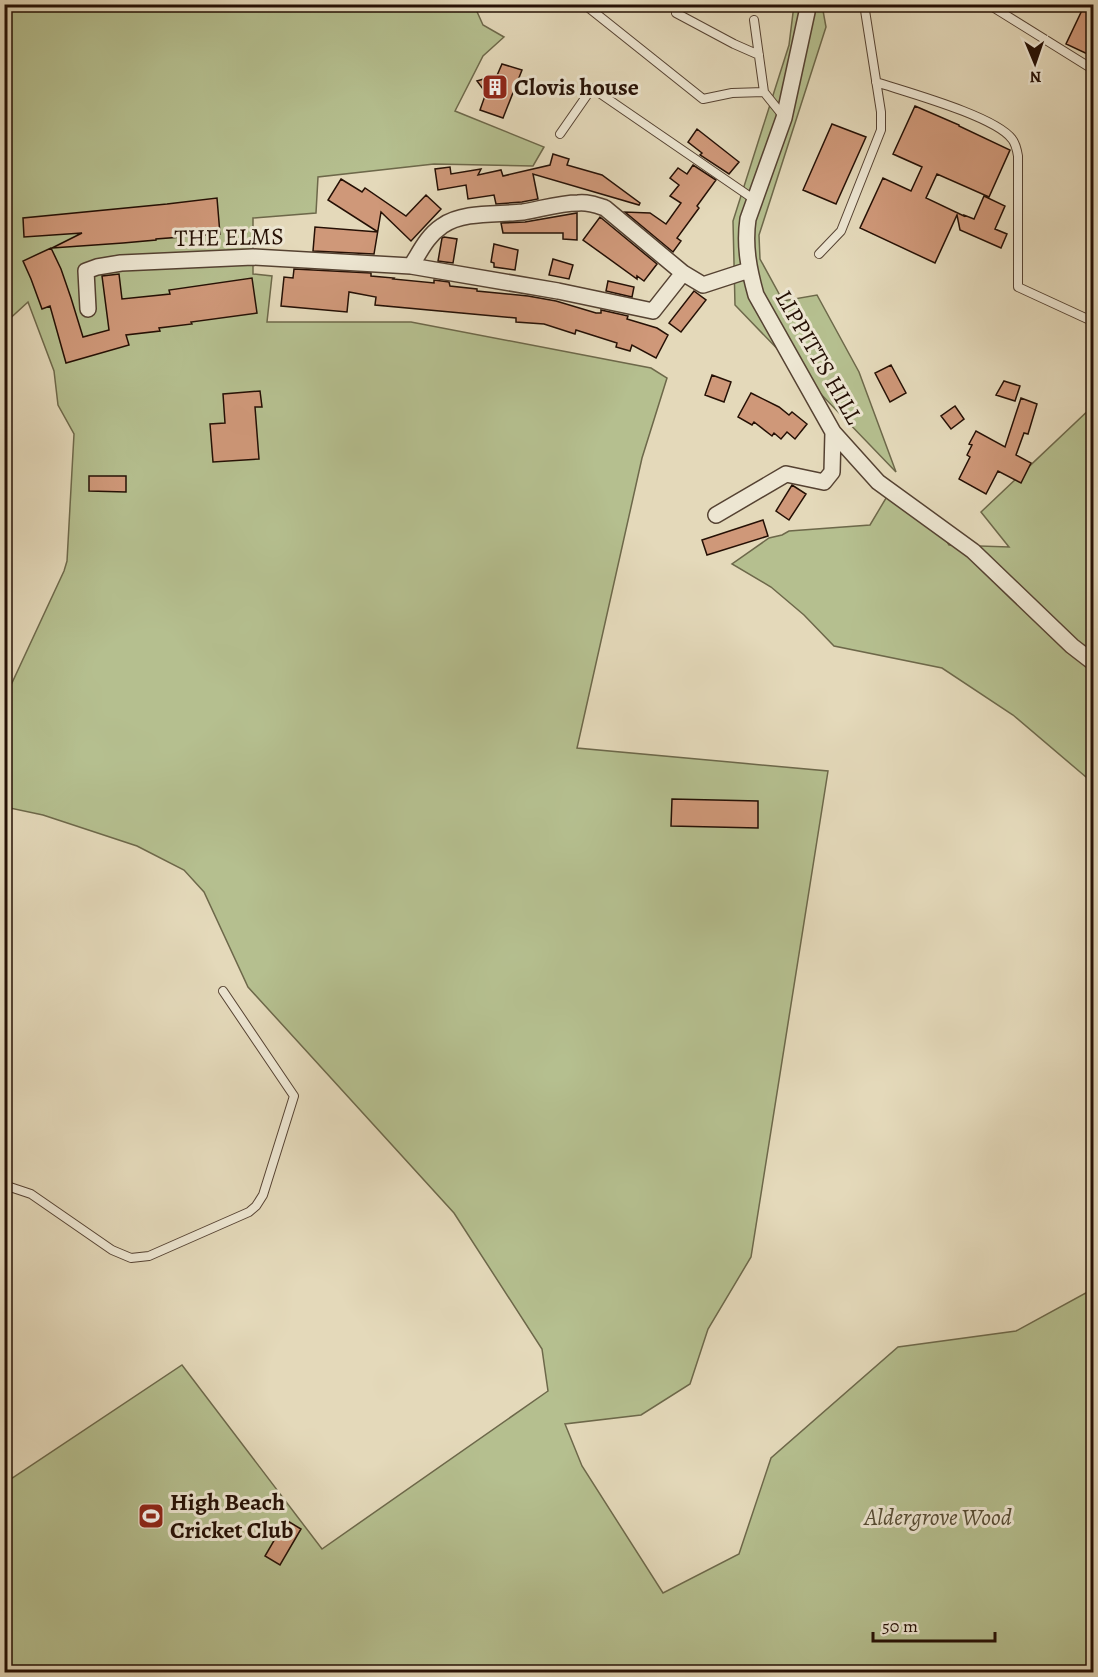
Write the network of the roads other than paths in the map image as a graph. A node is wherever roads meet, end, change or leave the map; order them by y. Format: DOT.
graph roads {
  1 [pos="584,4"];
  2 [pos="807,4"];
  3 [pos="864,4"];
  4 [pos="988,4"];
  5 [pos="676,14"];
  6 [pos="754,21"];
  7 [pos="759,56"];
  8 [pos="1094,70"];
  9 [pos="876,81"];
  10 [pos="764,92"];
  11 [pos="784,118"];
  12 [pos="560,134"];
  13 [pos="755,200"];
  14 [pos="819,254"];
  15 [pos="411,266"];
  16 [pos="749,270"];
  17 [pos="683,273"];
  18 [pos="88,309"];
  19 [pos="1094,322"];
  20 [pos="833,432"];
  21 [pos="716,515"];
  22 [pos="1094,663"];
  23 [pos="223,991"];
  24 [pos="4,1185"];
  1 -- 10 [label="lane"];
  2 -- 11 [label="street, LIPPITTS HILL"];
  3 -- 9 [label="lane"];
  4 -- 8 [label="lane"];
  5 -- 7 [label="lane"];
  6 -- 7 [label="lane"];
  7 -- 10 [label="lane"];
  9 -- 14 [label="lane"];
  9 -- 19 [label="lane"];
  10 -- 11 [label="lane"];
  11 -- 13 [label="street, LIPPITTS HILL"];
  12 -- 13 [label="lane"];
  13 -- 16 [label="street, LIPPITTS HILL"];
  15 -- 17 [label="street, THE ELMS"];
  15 -- 17 [label="street"];
  15 -- 18 [label="street, THE ELMS"];
  16 -- 17 [label="street"];
  16 -- 20 [label="street, LIPPITTS HILL"];
  20 -- 21 [label="street"];
  20 -- 22 [label="street, LIPPITTS HILL"];
  23 -- 24 [label="lane"];
}
